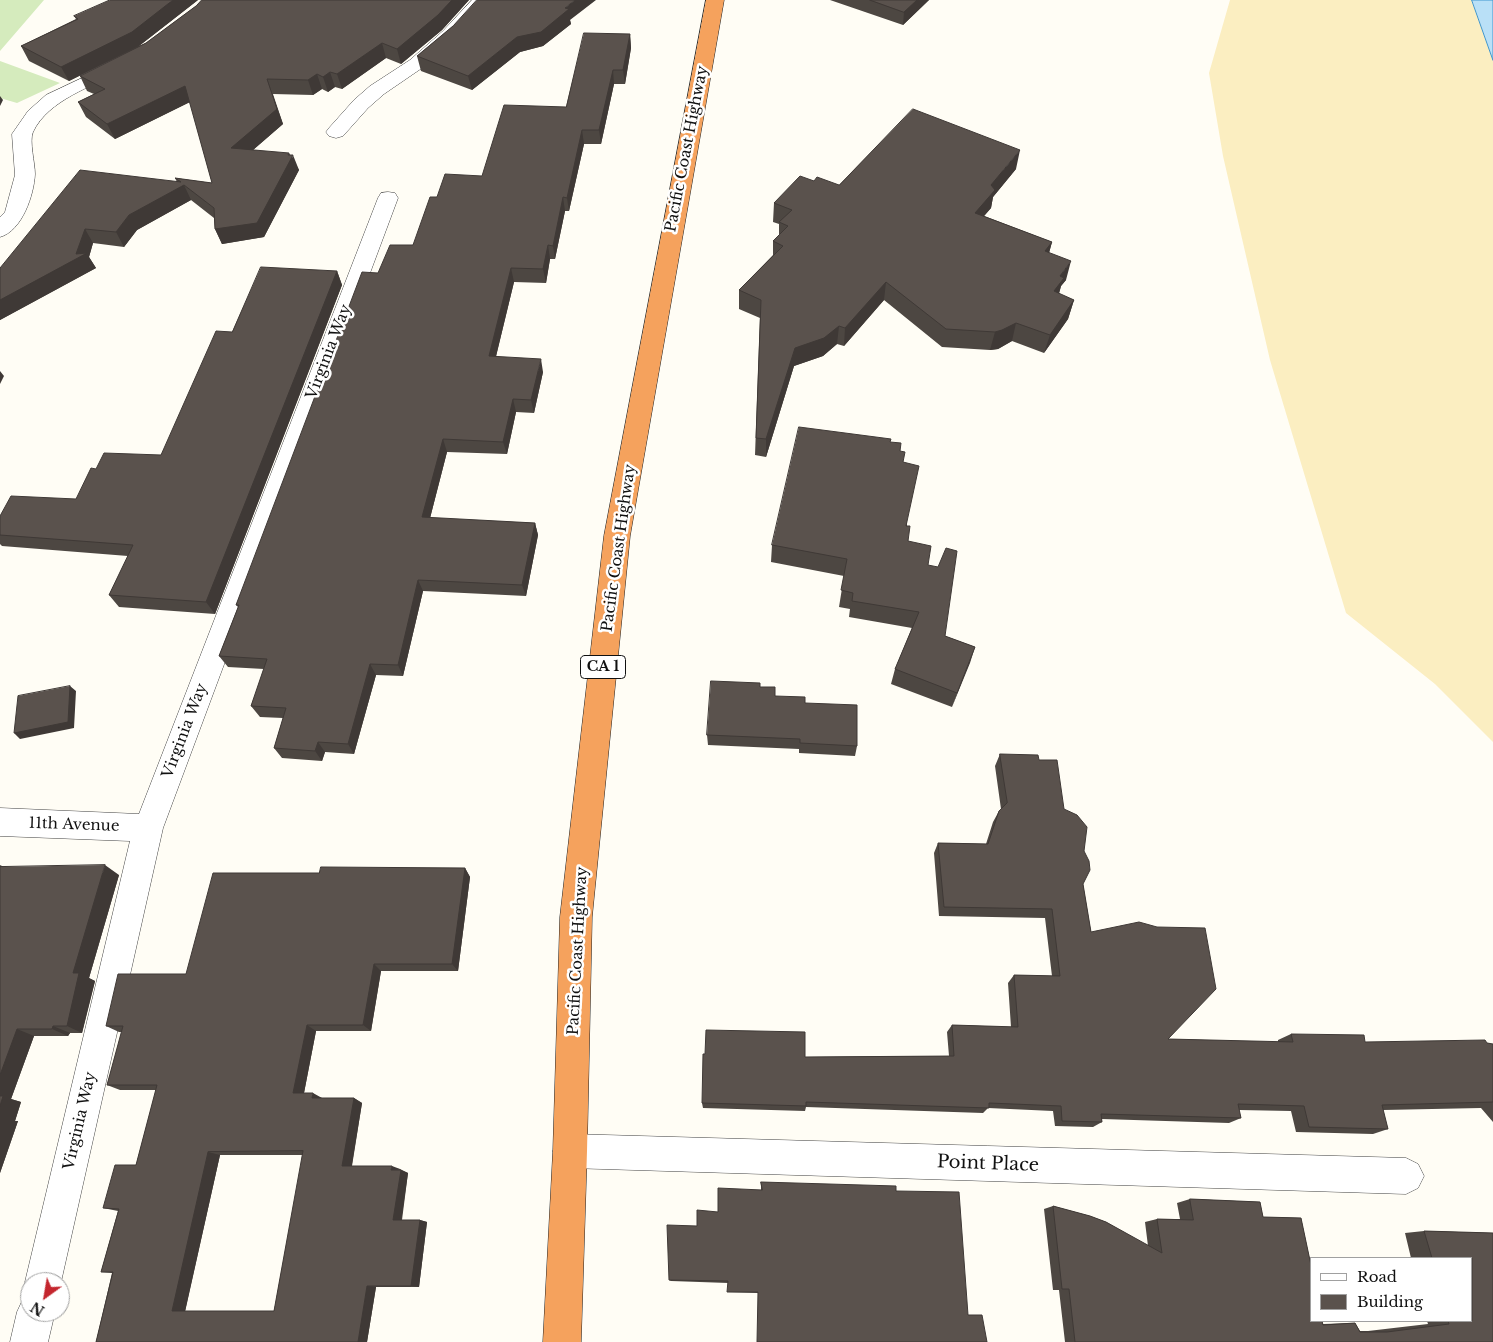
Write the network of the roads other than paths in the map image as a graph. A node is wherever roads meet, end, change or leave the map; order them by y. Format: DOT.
graph roads {
  1 [pos="482,0"];
  2 [pos="715,0"];
  3 [pos="129,60"];
  4 [pos="336,132"];
  5 [pos="388,198"];
  6 [pos="0,230"];
  7 [pos="0,822"];
  8 [pos="148,828"];
  9 [pos="570,1151"];
  10 [pos="1406,1176"];
  11 [pos="45,1272"];
  12 [pos="34,1322"];
  13 [pos="29,1342"];
  14 [pos="562,1342"];
  1 -- 4 [label="street"];
  2 -- 9 [label="highway, Pacific Coast Highway / CA 1"];
  3 -- 6 [label="street"];
  5 -- 8 [label="street, Virginia Way"];
  7 -- 8 [label="street, 11th Avenue"];
  8 -- 11 [label="street, Virginia Way"];
  9 -- 10 [label="street, Point Place"];
  9 -- 14 [label="highway, Pacific Coast Highway / CA 1"];
  12 -- 13 [label="street"];
}
